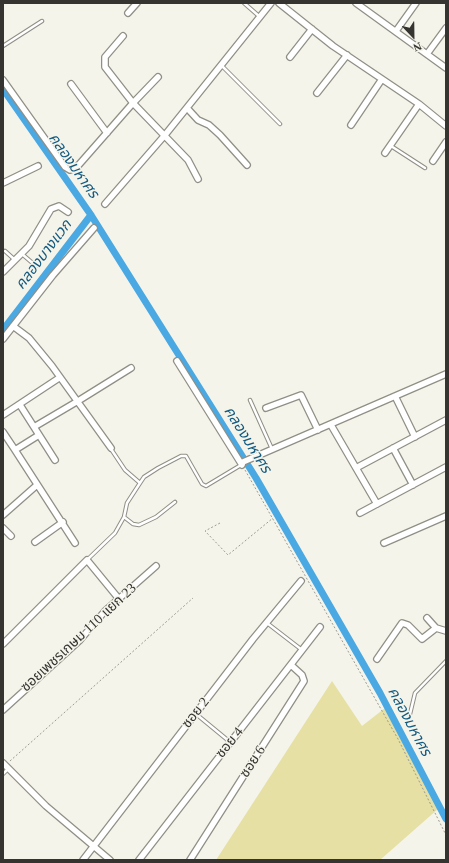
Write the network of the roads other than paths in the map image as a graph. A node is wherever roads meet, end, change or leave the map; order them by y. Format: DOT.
graph roads {
  1 [pos="137,3"];
  2 [pos="244,3"];
  3 [pos="272,3"];
  4 [pos="279,3"];
  5 [pos="356,3"];
  6 [pos="416,3"];
  7 [pos="128,13"];
  8 [pos="260,17"];
  9 [pos="42,22"];
  10 [pos="446,28"];
  11 [pos="312,29"];
  12 [pos="396,31"];
  13 [pos="123,36"];
  14 [pos="3,46"];
  15 [pos="427,54"];
  16 [pos="347,55"];
  17 [pos="290,57"];
  18 [pos="221,65"];
  19 [pos="446,68"];
  20 [pos="158,77"];
  21 [pos="382,79"];
  22 [pos="3,80"];
  23 [pos="71,84"];
  24 [pos="317,93"];
  25 [pos="133,103"];
  26 [pos="419,104"];
  27 [pos="187,108"];
  28 [pos="280,124"];
  29 [pos="351,125"];
  30 [pos="446,126"];
  31 [pos="107,133"];
  32 [pos="163,133"];
  33 [pos="446,142"];
  34 [pos="390,145"];
  35 [pos="385,152"];
  36 [pos="433,161"];
  37 [pos="248,165"];
  38 [pos="38,166"];
  39 [pos="425,168"];
  40 [pos="198,179"];
  41 [pos="3,183"];
  42 [pos="105,204"];
  43 [pos="68,212"];
  44 [pos="94,228"];
  45 [pos="5,251"];
  46 [pos="22,254"];
  47 [pos="15,260"];
  48 [pos="36,266"];
  49 [pos="3,272"];
  50 [pos="13,326"];
  51 [pos="3,339"];
  52 [pos="177,361"];
  53 [pos="131,368"];
  54 [pos="446,374"];
  55 [pos="59,378"];
  56 [pos="395,396"];
  57 [pos="250,400"];
  58 [pos="78,401"];
  59 [pos="20,405"];
  60 [pos="266,408"];
  61 [pos="3,415"];
  62 [pos="446,420"];
  63 [pos="331,425"];
  64 [pos="34,426"];
  65 [pos="318,430"];
  66 [pos="3,432"];
  67 [pos="38,435"];
  68 [pos="415,437"];
  69 [pos="111,448"];
  70 [pos="393,448"];
  71 [pos="273,449"];
  72 [pos="15,450"];
  73 [pos="55,460"];
  74 [pos="242,463"];
  75 [pos="446,467"];
  76 [pos="356,468"];
  77 [pos="140,483"];
  78 [pos="413,484"];
  79 [pos="37,485"];
  80 [pos="175,502"];
  81 [pos="377,504"];
  82 [pos="360,513"];
  83 [pos="3,515"];
  84 [pos="446,516"];
  85 [pos="124,517"];
  86 [pos="63,522"];
  87 [pos="3,528"];
  88 [pos="11,536"];
  89 [pos="35,542"];
  90 [pos="75,543"];
  91 [pos="384,543"];
  92 [pos="87,560"];
  93 [pos="156,566"];
  94 [pos="301,581"];
  95 [pos="119,599"];
  96 [pos="427,618"];
  97 [pos="267,623"];
  98 [pos="320,627"];
  99 [pos="436,628"];
  100 [pos="446,631"];
  101 [pos="3,644"];
  102 [pos="302,650"];
  103 [pos="377,659"];
  104 [pos="446,660"];
  105 [pos="291,665"];
  106 [pos="3,710"];
  107 [pos="196,714"];
  108 [pos="410,714"];
  109 [pos="230,742"];
  110 [pos="5,766"];
  111 [pos="3,774"];
  112 [pos="93,847"];
  113 [pos="83,860"];
  114 [pos="110,860"];
  115 [pos="139,860"];
  116 [pos="190,860"];
  1 -- 7 [label="street"];
  2 -- 8 [label="lane"];
  3 -- 8 [label="street"];
  4 -- 11 [label="street"];
  5 -- 12 [label="street"];
  6 -- 12 [label="street"];
  8 -- 18 [label="street"];
  9 -- 14 [label="lane"];
  10 -- 15 [label="street"];
  11 -- 16 [label="street"];
  11 -- 17 [label="street"];
  12 -- 15 [label="street"];
  13 -- 25 [label="street"];
  15 -- 19 [label="street"];
  16 -- 21 [label="street"];
  16 -- 24 [label="street"];
  18 -- 27 [label="street"];
  18 -- 28 [label="lane"];
  20 -- 25 [label="street"];
  21 -- 26 [label="street"];
  21 -- 29 [label="street"];
  22 -- 31 [label="street"];
  23 -- 31 [label="street"];
  25 -- 31 [label="street"];
  25 -- 32 [label="street"];
  26 -- 30 [label="street"];
  26 -- 34 [label="street"];
  27 -- 32 [label="street"];
  27 -- 37 [label="street"];
  32 -- 40 [label="street"];
  32 -- 42 [label="street"];
  33 -- 36 [label="street"];
  34 -- 35 [label="street"];
  34 -- 39 [label="lane"];
  38 -- 41 [label="street"];
  43 -- 46 [label="street"];
  44 -- 50 [label="street"];
  45 -- 47 [label="lane"];
  46 -- 47 [label="street"];
  46 -- 48 [label="lane"];
  47 -- 49 [label="street"];
  50 -- 51 [label="street"];
  50 -- 55 [label="street"];
  52 -- 74 [label="street"];
  53 -- 58 [label="street"];
  54 -- 56 [label="street"];
  55 -- 58 [label="street"];
  55 -- 59 [label="street"];
  56 -- 63 [label="street"];
  56 -- 68 [label="street"];
  57 -- 71 [label="lane"];
  58 -- 64 [label="street"];
  58 -- 69 [label="street"];
  59 -- 61 [label="street"];
  59 -- 64 [label="street"];
  60 -- 65 [label="street"];
  62 -- 68 [label="street"];
  63 -- 65 [label="street"];
  63 -- 76 [label="street"];
  64 -- 67 [label="street"];
  65 -- 71 [label="street"];
  66 -- 72 [label="street"];
  67 -- 72 [label="street"];
  67 -- 73 [label="street"];
  68 -- 70 [label="street"];
  69 -- 77 [label="lane"];
  70 -- 76 [label="street"];
  70 -- 78 [label="street"];
  71 -- 74 [label="street"];
  72 -- 79 [label="street"];
  74 -- 77 [label="lane"];
  75 -- 78 [label="street"];
  76 -- 81 [label="street"];
  77 -- 85 [label="lane"];
  78 -- 81 [label="street"];
  79 -- 83 [label="street"];
  79 -- 86 [label="street"];
  80 -- 85 [label="lane"];
  81 -- 82 [label="street"];
  84 -- 91 [label="street"];
  85 -- 92 [label="lane"];
  86 -- 89 [label="street"];
  86 -- 90 [label="street"];
  87 -- 88 [label="street"];
  92 -- 95 [label="street"];
  92 -- 101 [label="street"];
  93 -- 95 [label="street, ซอยเพชรเกษม 110 แยก 23"];
  94 -- 97 [label="street, ซอย 2"];
  95 -- 106 [label="street, ซอยเพชรเกษม 110 แยก 23"];
  96 -- 99 [label="street"];
  97 -- 102 [label="lane"];
  97 -- 107 [label="street, ซอย 2"];
  98 -- 102 [label="street, ซอย 4"];
  99 -- 100 [label="street"];
  99 -- 103 [label="street"];
  102 -- 105 [label="street, ซอย 4"];
  104 -- 108 [label="lane"];
  105 -- 109 [label="street, ซอย 4"];
  105 -- 116 [label="street, ซอย 6"];
  107 -- 109 [label="lane"];
  107 -- 112 [label="street, ซอย 2"];
  109 -- 115 [label="street, ซอย 4"];
  110 -- 111 [label="lane"];
  110 -- 112 [label="street"];
  112 -- 113 [label="street, ซอย 2"];
  112 -- 114 [label="street"];
}
